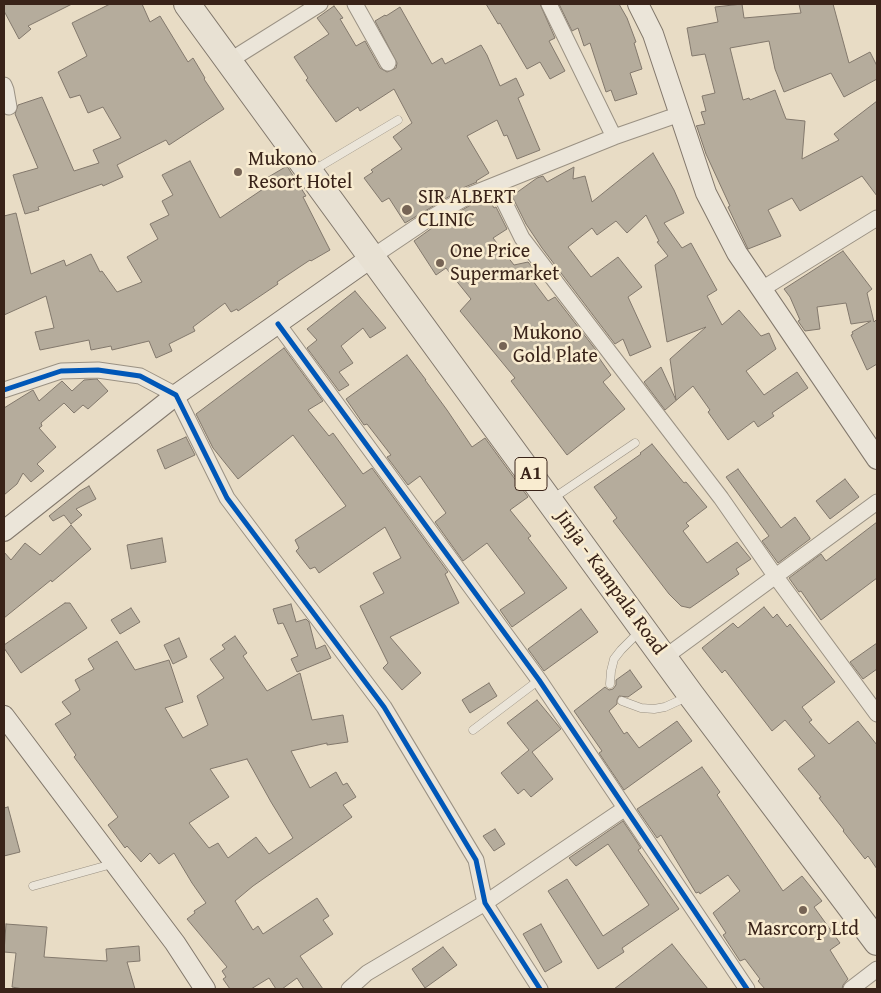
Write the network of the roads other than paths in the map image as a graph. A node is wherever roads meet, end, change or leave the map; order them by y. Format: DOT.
graph roads {
  1 [pos="187,4"];
  2 [pos="320,4"];
  3 [pos="355,4"];
  4 [pos="549,4"];
  5 [pos="638,4"];
  6 [pos="229,61"];
  7 [pos="388,63"];
  8 [pos="4,85"];
  9 [pos="9,106"];
  10 [pos="680,114"];
  11 [pos="398,120"];
  12 [pos="614,137"];
  13 [pos="310,172"];
  14 [pos="496,185"];
  15 [pos="877,218"];
  16 [pos="372,257"];
  17 [pos="762,290"];
  18 [pos="278,324"];
  19 [pos="4,390"];
  20 [pos="176,395"];
  21 [pos="635,443"];
  22 [pos="877,459"];
  23 [pos="550,500"];
  24 [pos="877,502"];
  25 [pos="4,531"];
  26 [pos="776,577"];
  27 [pos="643,628"];
  28 [pos="664,657"];
  29 [pos="538,680"];
  30 [pos="610,684"];
  31 [pos="691,695"];
  32 [pos="622,701"];
  33 [pos="877,714"];
  34 [pos="4,716"];
  35 [pos="473,730"];
  36 [pos="624,809"];
  37 [pos="114,864"];
  38 [pos="33,886"];
  39 [pos="486,903"];
  40 [pos="877,942"];
  41 [pos="877,969"];
  42 [pos="206,989"];
  43 [pos="349,989"];
  44 [pos="540,989"];
  45 [pos="747,989"];
  46 [pos="852,989"];
  1 -- 6 [label="highway, Jinja - Kampala Road / A1"];
  2 -- 6 [label="street"];
  3 -- 7 [label="street"];
  4 -- 12 [label="street"];
  5 -- 10 [label="street"];
  6 -- 13 [label="highway, Jinja - Kampala Road / A1"];
  8 -- 9 [label="street"];
  10 -- 12 [label="street"];
  10 -- 17 [label="street"];
  11 -- 13 [label="lane"];
  12 -- 14 [label="street"];
  13 -- 16 [label="highway, Jinja - Kampala Road / A1"];
  14 -- 16 [label="street"];
  14 -- 26 [label="street"];
  15 -- 17 [label="street"];
  16 -- 18 [label="street"];
  16 -- 23 [label="highway, Jinja - Kampala Road / A1"];
  17 -- 22 [label="street"];
  18 -- 20 [label="street"];
  18 -- 29 [label="street"];
  19 -- 20 [label="street"];
  20 -- 25 [label="street"];
  20 -- 39 [label="street"];
  21 -- 23 [label="lane"];
  23 -- 27 [label="highway, Jinja - Kampala Road / A1"];
  24 -- 26 [label="street"];
  26 -- 28 [label="street"];
  26 -- 33 [label="street"];
  27 -- 28 [label="highway, Jinja - Kampala Road / A1"];
  27 -- 30 [label="lane"];
  28 -- 31 [label="highway, Jinja - Kampala Road / A1"];
  29 -- 35 [label="lane"];
  29 -- 36 [label="street"];
  31 -- 32 [label="lane"];
  31 -- 40 [label="highway, Jinja - Kampala Road / A1"];
  34 -- 37 [label="street"];
  36 -- 39 [label="street"];
  36 -- 45 [label="street"];
  37 -- 38 [label="lane"];
  37 -- 42 [label="street"];
  39 -- 43 [label="street"];
  39 -- 44 [label="street"];
  41 -- 46 [label="street"];
}
